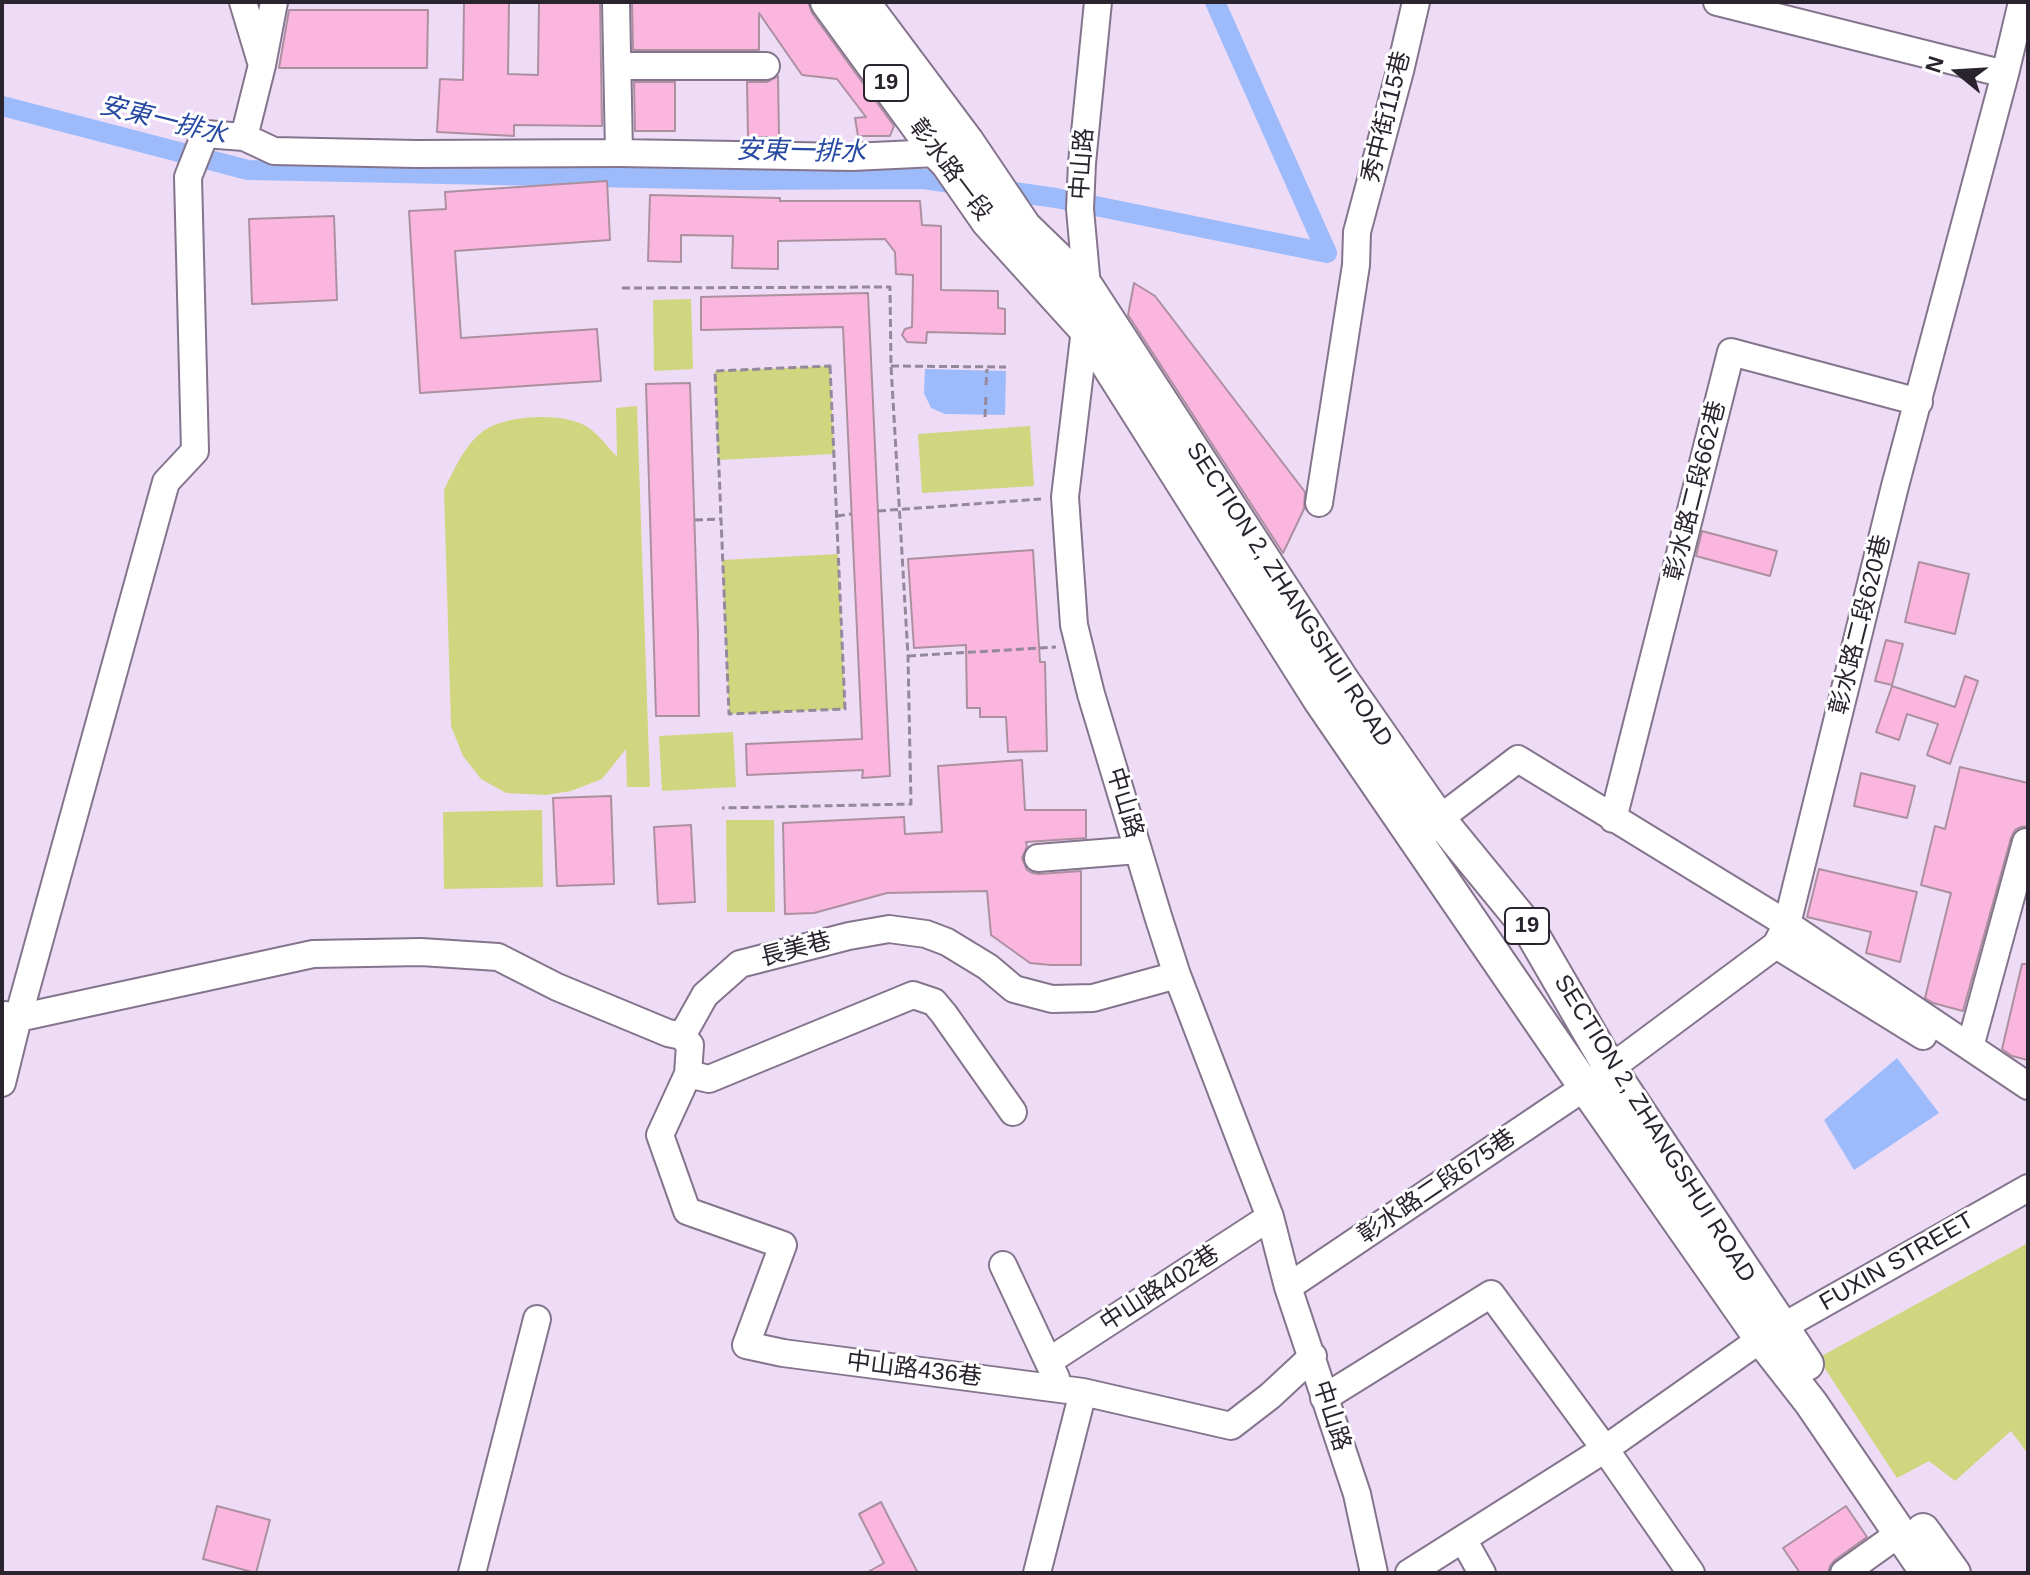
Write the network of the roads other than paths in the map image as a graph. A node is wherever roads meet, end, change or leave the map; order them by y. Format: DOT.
graph roads {
  1 [pos="243,2"];
  2 [pos="274,2"];
  3 [pos="616,2"];
  4 [pos="827,2"];
  5 [pos="863,2"];
  6 [pos="1098,2"];
  7 [pos="1416,2"];
  8 [pos="1717,2"];
  9 [pos="2022,2"];
  10 [pos="262,65"];
  11 [pos="618,66"];
  12 [pos="766,66"];
  13 [pos="2005,74"];
  14 [pos="244,137"];
  15 [pos="950,152"];
  16 [pos="619,153"];
  17 [pos="1087,287"];
  18 [pos="1085,329"];
  19 [pos="1919,402"];
  20 [pos="1319,503"];
  21 [pos="1331,690"];
  22 [pos="1613,819"];
  23 [pos="1428,830"];
  24 [pos="2026,842"];
  25 [pos="1138,850"];
  26 [pos="1038,858"];
  27 [pos="1781,934"];
  28 [pos="1177,975"];
  29 [pos="10,1016"];
  30 [pos="682,1036"];
  31 [pos="1970,1047"];
  32 [pos="688,1074"];
  33 [pos="1598,1078"];
  34 [pos="2,1083"];
  35 [pos="2028,1086"];
  36 [pos="2028,1101"];
  37 [pos="1013,1112"];
  38 [pos="2028,1188"];
  39 [pos="1270,1217"];
  40 [pos="1003,1265"];
  41 [pos="1288,1287"];
  42 [pos="537,1319"];
  43 [pos="1769,1335"];
  44 [pos="1313,1356"];
  45 [pos="1049,1361"];
  46 [pos="1071,1390"];
  47 [pos="1324,1398"];
  48 [pos="1605,1449"];
  49 [pos="1900,1533"];
  50 [pos="1463,1539"];
  51 [pos="472,1573"];
  52 [pos="1037,1573"];
  53 [pos="1374,1573"];
  54 [pos="1409,1573"];
  55 [pos="1482,1573"];
  56 [pos="1691,1573"];
  57 [pos="1844,1573"];
  58 [pos="1927,1573"];
  59 [pos="1954,1573"];
  1 -- 10 [label="street"];
  2 -- 10 [label="street"];
  3 -- 11 [label="street"];
  4 -- 15 [label="main road, 彰水路一段 / 19"];
  5 -- 15 [label="main road, 彰水路一段 / 19"];
  6 -- 17 [label="street, 中山路"];
  7 -- 20 [label="street, 秀中街115巷"];
  8 -- 13 [label="street"];
  9 -- 13 [label="street, 彰水路二段620巷"];
  10 -- 14 [label="street"];
  11 -- 12 [label="street"];
  11 -- 16 [label="street"];
  13 -- 19 [label="street, 彰水路二段620巷"];
  14 -- 16 [label="street"];
  14 -- 29 [label="street"];
  15 -- 16 [label="street"];
  15 -- 17 [label="main road, 彰水路一段 / 19"];
  15 -- 18 [label="main road, 彰水路一段 / 19"];
  17 -- 18 [label="street, 中山路"];
  17 -- 21 [label="main road, SECTION 2, ZHANGSHUI ROAD / 19"];
  18 -- 21 [label="main road, SECTION 2, ZHANGSHUI ROAD / 19"];
  18 -- 25 [label="street, 中山路"];
  19 -- 22 [label="street, 彰水路二段662巷"];
  19 -- 27 [label="street, 彰水路二段620巷"];
  21 -- 23 [label="main road, SECTION 2, ZHANGSHUI ROAD / 19"];
  22 -- 23 [label="street"];
  22 -- 27 [label="street"];
  23 -- 33 [label="main road, SECTION 2, ZHANGSHUI ROAD / 19"];
  23 -- 33 [label="main road, SECTION 2, ZHANGSHUI ROAD / 19"];
  24 -- 31 [label="street"];
  25 -- 26 [label="street"];
  25 -- 28 [label="street, 中山路"];
  27 -- 31 [label="street"];
  27 -- 33 [label="street"];
  27 -- 36 [label="street"];
  28 -- 30 [label="street, 長美巷"];
  28 -- 39 [label="street, 中山路"];
  29 -- 30 [label="street"];
  29 -- 34 [label="street"];
  30 -- 32 [label="street"];
  31 -- 35 [label="street"];
  32 -- 37 [label="street"];
  32 -- 46 [label="street, 中山路436巷"];
  33 -- 41 [label="street, 彰水路二段675巷"];
  33 -- 43 [label="main road, SECTION 2, ZHANGSHUI ROAD / 19"];
  38 -- 43 [label="street, FUXIN STREET"];
  39 -- 41 [label="street, 中山路"];
  39 -- 45 [label="street, 中山路402巷"];
  40 -- 45 [label="street"];
  41 -- 44 [label="street, 中山路"];
  42 -- 51 [label="street"];
  43 -- 48 [label="street, FUXIN STREET"];
  43 -- 49 [label="main road, SECTION 2, ZHANGSHUI ROAD / 19"];
  43 -- 59 [label="main road, SECTION 2, ZHANGSHUI ROAD / 19"];
  44 -- 46 [label="street, 中山路436巷"];
  44 -- 47 [label="street, 中山路"];
  45 -- 46 [label="street"];
  46 -- 52 [label="street"];
  47 -- 48 [label="street"];
  47 -- 53 [label="street, 中山路"];
  48 -- 50 [label="street, FUXIN STREET"];
  48 -- 56 [label="street"];
  49 -- 57 [label="street"];
  49 -- 58 [label="main road, SECTION 2, ZHANGSHUI ROAD / 19"];
  50 -- 54 [label="street, FUXIN STREET"];
  50 -- 55 [label="street"];
}
